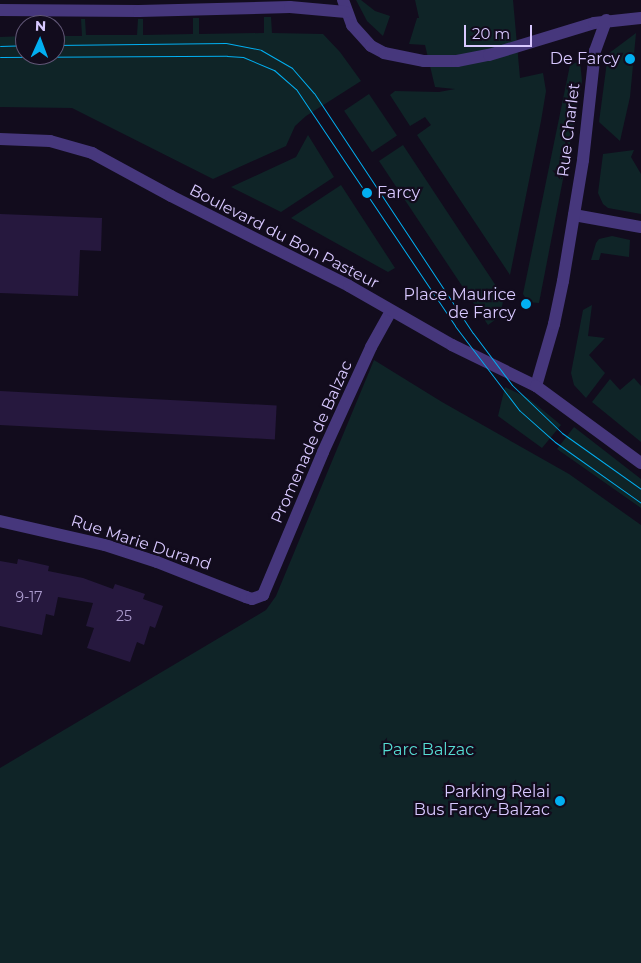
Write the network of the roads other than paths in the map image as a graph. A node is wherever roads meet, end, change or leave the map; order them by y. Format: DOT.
graph roads {
  1 [pos="270,0"];
  2 [pos="139,5"];
  3 [pos="345,6"];
  4 [pos="290,7"];
  5 [pos="0,10"];
  6 [pos="641,18"];
  7 [pos="606,20"];
  8 [pos="0,139"];
  9 [pos="574,215"];
  10 [pos="641,227"];
  11 [pos="391,312"];
  12 [pos="536,386"];
  13 [pos="641,463"];
  14 [pos="0,520"];
  15 [pos="266,588"];
  1 -- 4 [label="street"];
  2 -- 4 [label="street"];
  2 -- 5 [label="street"];
  3 -- 4 [label="street"];
  3 -- 7 [label="street"];
  6 -- 7 [label="street"];
  7 -- 9 [label="street, Rue Charlet"];
  8 -- 11 [label="street, Boulevard du Bon Pasteur"];
  9 -- 10 [label="street"];
  9 -- 12 [label="street, Rue Charlet"];
  11 -- 12 [label="street, Boulevard du Bon Pasteur"];
  11 -- 15 [label="street, Promenade de Balzac"];
  12 -- 13 [label="street, Boulevard du Bon Pasteur"];
  14 -- 15 [label="street, Rue Marie Durand"];
}
